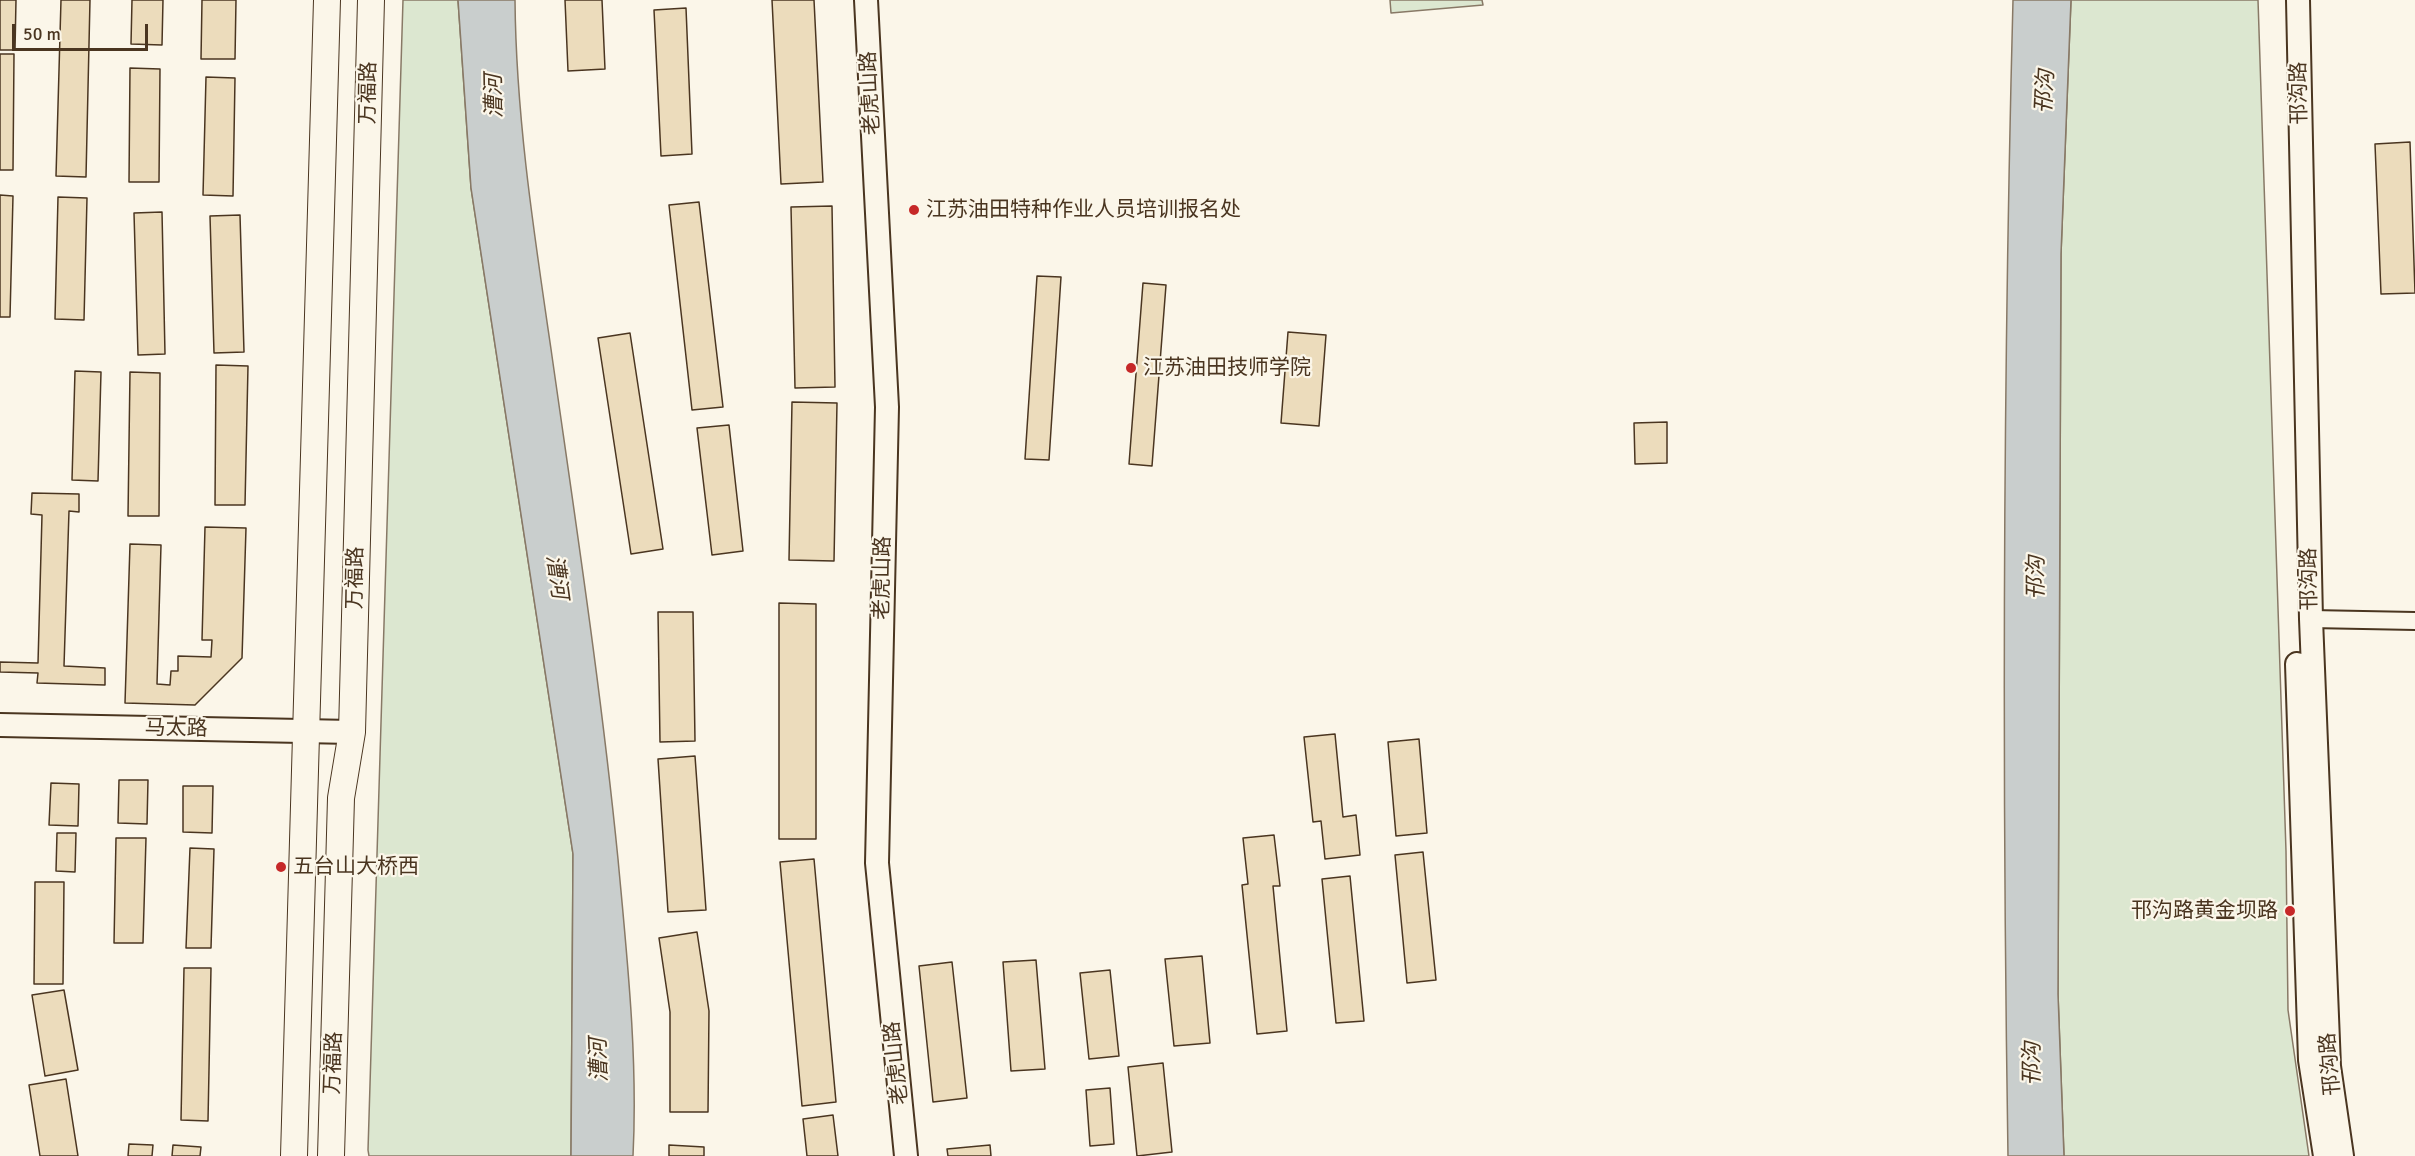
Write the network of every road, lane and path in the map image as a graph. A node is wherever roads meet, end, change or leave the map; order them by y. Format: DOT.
graph roads {
  1 [pos="327,0"];
  2 [pos="371,0"];
  3 [pos="866,0"];
  4 [pos="2283,0"];
  5 [pos="2298,0"];
  6 [pos="2311,619"];
  7 [pos="2415,621"];
  8 [pos="0,725"];
  9 [pos="308,732"];
  10 [pos="352,732"];
  11 [pos="294,1156"];
  12 [pos="331,1156"];
  13 [pos="906,1156"];
  14 [pos="2325,1156"];
  15 [pos="2342,1156"];
  1 -- 9 [label="main road, 万福路"];
  2 -- 10 [label="main road, 万福路"];
  3 -- 13 [label="main road, 老虎山路"];
  4 -- 14 [label="main road, 邗沟路"];
  5 -- 6 [label="main road, 邗沟路"];
  6 -- 7 [label="street"];
  6 -- 15 [label="main road, 邗沟路"];
  8 -- 9 [label="main road, 马太路"];
  9 -- 10 [label="main road, 马太路"];
  9 -- 11 [label="main road, 万福路"];
  10 -- 12 [label="main road, 万福路"];
}
